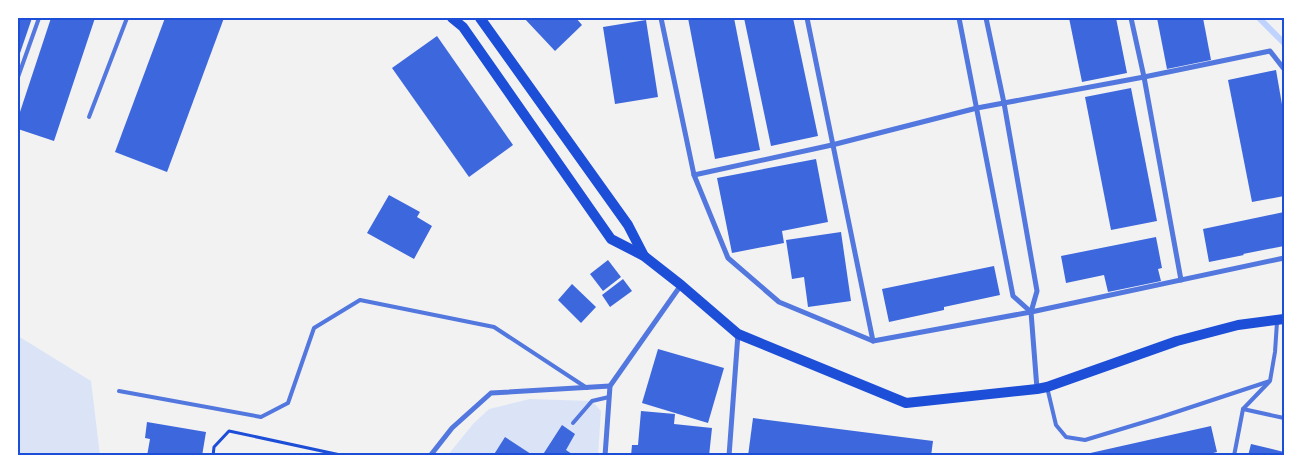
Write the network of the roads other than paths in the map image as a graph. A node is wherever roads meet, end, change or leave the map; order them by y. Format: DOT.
graph roads {
  1 [pos="39,18"];
  2 [pos="127,18"];
  3 [pos="452,18"];
  4 [pos="480,18"];
  5 [pos="661,18"];
  6 [pos="807,18"];
  7 [pos="959,18"];
  8 [pos="986,18"];
  9 [pos="1131,18"];
  10 [pos="1284,69"];
  11 [pos="18,77"];
  12 [pos="1144,77"];
  13 [pos="1004,103"];
  14 [pos="977,108"];
  15 [pos="90,117"];
  16 [pos="832,145"];
  17 [pos="694,174"];
  18 [pos="644,256"];
  19 [pos="1284,258"];
  20 [pos="1181,280"];
  21 [pos="681,285"];
  22 [pos="1031,312"];
  23 [pos="1281,319"];
  24 [pos="738,334"];
  25 [pos="874,340"];
  26 [pos="1270,381"];
  27 [pos="610,386"];
  28 [pos="587,388"];
  29 [pos="1042,388"];
  30 [pos="119,391"];
  31 [pos="609,397"];
  32 [pos="1243,409"];
  33 [pos="1284,418"];
  34 [pos="573,422"];
  35 [pos="430,456"];
  36 [pos="605,456"];
  37 [pos="729,456"];
  38 [pos="1234,456"];
  1 -- 11 [label="lane"];
  2 -- 15 [label="lane"];
  3 -- 18 [label="main road"];
  4 -- 18 [label="main road"];
  5 -- 17 [label="street"];
  6 -- 16 [label="street"];
  7 -- 14 [label="street"];
  8 -- 13 [label="street"];
  9 -- 12 [label="street"];
  10 -- 12 [label="street"];
  12 -- 13 [label="street"];
  12 -- 20 [label="street"];
  13 -- 14 [label="street"];
  13 -- 22 [label="street"];
  14 -- 16 [label="street"];
  14 -- 22 [label="street"];
  16 -- 17 [label="street"];
  16 -- 25 [label="street"];
  17 -- 25 [label="street"];
  18 -- 21 [label="main road"];
  19 -- 20 [label="street"];
  20 -- 22 [label="street"];
  21 -- 24 [label="main road"];
  21 -- 27 [label="street"];
  22 -- 25 [label="street"];
  22 -- 29 [label="street"];
  23 -- 26 [label="lane"];
  23 -- 29 [label="main road"];
  24 -- 29 [label="main road"];
  24 -- 37 [label="street"];
  26 -- 29 [label="lane"];
  26 -- 32 [label="lane"];
  27 -- 28 [label="street"];
  27 -- 31 [label="street"];
  28 -- 30 [label="lane"];
  28 -- 35 [label="street"];
  31 -- 34 [label="lane"];
  31 -- 36 [label="street"];
  32 -- 33 [label="lane"];
  32 -- 38 [label="lane"];
}
